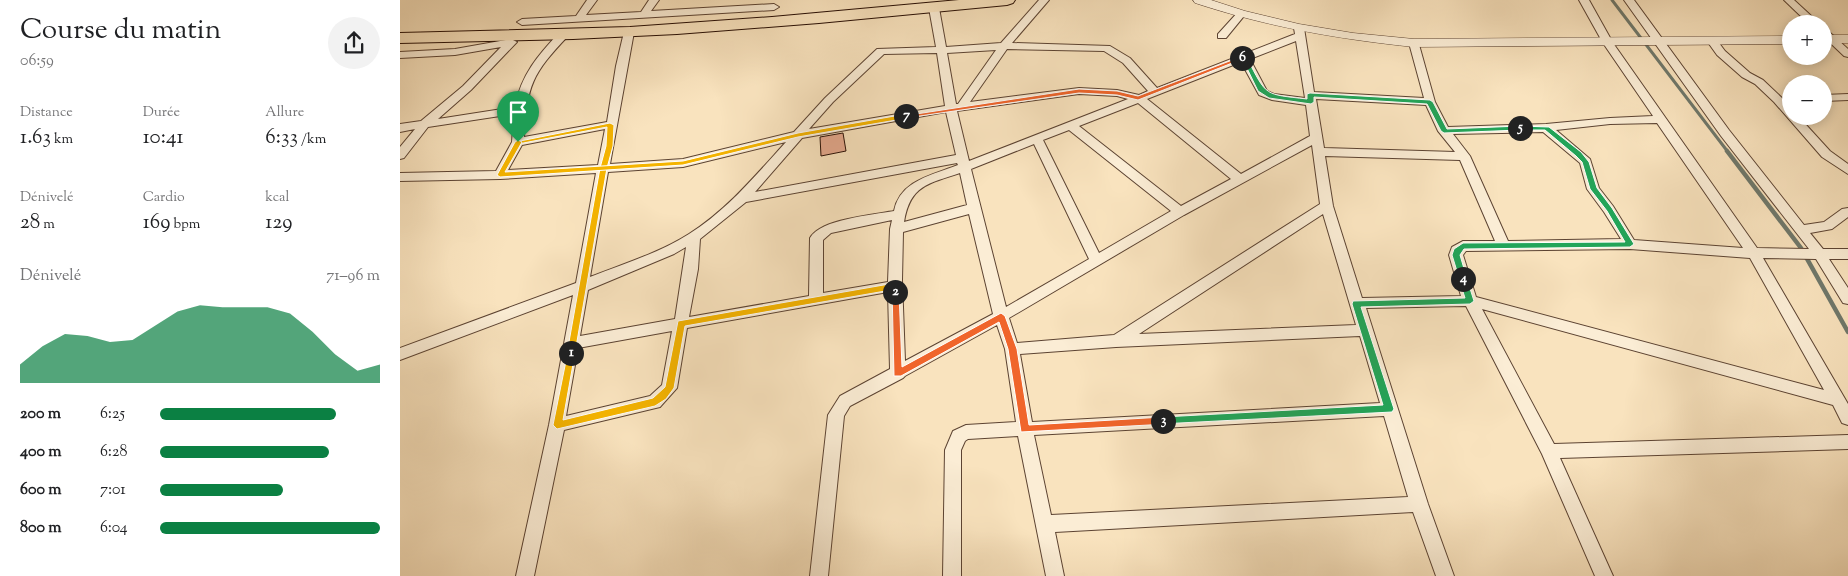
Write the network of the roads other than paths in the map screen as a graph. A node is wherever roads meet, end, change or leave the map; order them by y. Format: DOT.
graph roads {
  1 [pos="592,0"];
  2 [pos="654,0"];
  3 [pos="1007,0"];
  4 [pos="1044,0"];
  5 [pos="1197,0"];
  6 [pos="1584,0"];
  7 [pos="1629,0"];
  8 [pos="1789,0"];
  9 [pos="938,4"];
  10 [pos="774,7"];
  11 [pos="644,14"];
  12 [pos="1241,14"];
  13 [pos="1805,15"];
  14 [pos="579,18"];
  15 [pos="527,28"];
  16 [pos="400,30"];
  17 [pos="629,32"];
  18 [pos="1299,32"];
  19 [pos="564,34"];
  20 [pos="1222,36"];
  21 [pos="1832,38"];
  22 [pos="1848,39"];
  23 [pos="1782,40"];
  24 [pos="1712,41"];
  25 [pos="511,42"];
  26 [pos="1653,42"];
  27 [pos="1832,42"];
  28 [pos="1414,43"];
  29 [pos="1608,43"];
  30 [pos="1004,46"];
  31 [pos="941,50"];
  32 [pos="401,52"];
  33 [pos="1848,54"];
  34 [pos="1244,58"];
  35 [pos="1156,92"];
  36 [pos="1848,97"];
  37 [pos="1138,98"];
  38 [pos="1311,98"];
  39 [pos="1832,98"];
  40 [pos="1778,100"];
  41 [pos="1782,100"];
  42 [pos="1430,102"];
  43 [pos="1782,105"];
  44 [pos="956,108"];
  45 [pos="520,110"];
  46 [pos="1662,120"];
  47 [pos="424,125"];
  48 [pos="610,125"];
  49 [pos="1800,125"];
  50 [pos="1071,126"];
  51 [pos="400,128"];
  52 [pos="1546,128"];
  53 [pos="1444,131"];
  54 [pos="798,135"];
  55 [pos="1315,138"];
  56 [pos="1037,139"];
  57 [pos="518,142"];
  58 [pos="1318,152"];
  59 [pos="400,155"];
  60 [pos="1464,156"];
  61 [pos="963,163"];
  62 [pos="603,168"];
  63 [pos="1848,170"];
  64 [pos="500,175"];
  65 [pos="400,177"];
  66 [pos="1241,180"];
  67 [pos="742,198"];
  68 [pos="1326,206"];
  69 [pos="974,208"];
  70 [pos="1180,212"];
  71 [pos="1846,212"];
  72 [pos="899,214"];
  73 [pos="896,229"];
  74 [pos="1800,230"];
  75 [pos="694,238"];
  76 [pos="1630,244"];
  77 [pos="1503,245"];
  78 [pos="1754,254"];
  79 [pos="1814,254"];
  80 [pos="1848,254"];
  81 [pos="1096,260"];
  82 [pos="584,286"];
  83 [pos="895,286"];
  84 [pos="1848,299"];
  85 [pos="816,300"];
  86 [pos="1470,301"];
  87 [pos="1356,304"];
  88 [pos="1001,316"];
  89 [pos="681,323"];
  90 [pos="1364,330"];
  91 [pos="1116,342"];
  92 [pos="573,343"];
  93 [pos="1012,349"];
  94 [pos="400,354"];
  95 [pos="898,374"];
  96 [pos="1837,400"];
  97 [pos="1389,409"];
  98 [pos="1848,418"];
  99 [pos="557,425"];
  100 [pos="1025,429"];
  101 [pos="1848,442"];
  102 [pos="1549,451"];
  103 [pos="1419,504"];
  104 [pos="1045,524"];
  105 [pos="525,576"];
  106 [pos="819,576"];
  107 [pos="952,576"];
  108 [pos="1055,576"];
  109 [pos="1445,576"];
  110 [pos="1604,576"];
  1 -- 14 [label="street"];
  2 -- 11 [label="street"];
  3 -- 9 [label="highway"];
  4 -- 30 [label="street"];
  5 -- 12 [label="street"];
  6 -- 29 [label="street"];
  7 -- 26 [label="street"];
  8 -- 13 [label="street"];
  9 -- 10 [label="highway"];
  9 -- 17 [label="highway"];
  9 -- 31 [label="street"];
  10 -- 11 [label="street"];
  10 -- 16 [label="highway"];
  11 -- 14 [label="street"];
  12 -- 18 [label="street"];
  12 -- 20 [label="street"];
  14 -- 15 [label="street"];
  15 -- 19 [label="highway"];
  15 -- 25 [label="street"];
  15 -- 32 [label="highway"];
  17 -- 19 [label="highway"];
  17 -- 48 [label="street"];
  18 -- 28 [label="street"];
  18 -- 34 [label="street"];
  18 -- 38 [label="street"];
  19 -- 45 [label="street"];
  21 -- 22 [label="street"];
  23 -- 24 [label="street"];
  24 -- 26 [label="street"];
  24 -- 40 [label="street"];
  25 -- 32 [label="street"];
  25 -- 47 [label="street"];
  26 -- 29 [label="street"];
  26 -- 74 [label="street"];
  27 -- 33 [label="street"];
  28 -- 29 [label="street"];
  28 -- 42 [label="street"];
  29 -- 46 [label="street"];
  30 -- 31 [label="street"];
  30 -- 35 [label="street"];
  30 -- 44 [label="street"];
  31 -- 44 [label="street"];
  31 -- 54 [label="street"];
  34 -- 35 [label="street"];
  34 -- 38 [label="street"];
  35 -- 37 [label="street"];
  36 -- 39 [label="street"];
  37 -- 44 [label="street"];
  37 -- 50 [label="street"];
  37 -- 66 [label="street"];
  38 -- 42 [label="street"];
  38 -- 55 [label="street"];
  40 -- 41 [label="street"];
  40 -- 43 [label="street"];
  42 -- 53 [label="street"];
  44 -- 54 [label="street"];
  44 -- 61 [label="street"];
  45 -- 47 [label="street"];
  45 -- 57 [label="street"];
  46 -- 52 [label="street"];
  46 -- 78 [label="street"];
  47 -- 51 [label="street"];
  47 -- 59 [label="street"];
  48 -- 57 [label="street"];
  48 -- 62 [label="street"];
  49 -- 63 [label="street"];
  50 -- 56 [label="street"];
  50 -- 70 [label="street"];
  52 -- 53 [label="street"];
  52 -- 76 [label="street"];
  53 -- 60 [label="street"];
  54 -- 62 [label="street"];
  54 -- 67 [label="street"];
  55 -- 58 [label="street"];
  55 -- 66 [label="street"];
  56 -- 61 [label="street"];
  56 -- 81 [label="street"];
  57 -- 64 [label="street"];
  58 -- 60 [label="street"];
  58 -- 68 [label="street"];
  60 -- 77 [label="street"];
  61 -- 67 [label="street"];
  61 -- 69 [label="street"];
  61 -- 72 [label="street"];
  62 -- 64 [label="street"];
  62 -- 82 [label="street"];
  64 -- 65 [label="street"];
  66 -- 70 [label="street"];
  67 -- 75 [label="street"];
  68 -- 87 [label="street"];
  68 -- 91 [label="street"];
  69 -- 73 [label="street"];
  69 -- 88 [label="street"];
  70 -- 81 [label="street"];
  71 -- 74 [label="street"];
  72 -- 73 [label="street"];
  72 -- 85 [label="street"];
  73 -- 83 [label="street"];
  74 -- 79 [label="street"];
  75 -- 82 [label="street"];
  75 -- 89 [label="street"];
  76 -- 77 [label="street"];
  76 -- 78 [label="street"];
  77 -- 86 [label="street"];
  78 -- 79 [label="street"];
  78 -- 96 [label="street"];
  79 -- 80 [label="street"];
  79 -- 84 [label="street"];
  81 -- 88 [label="street"];
  82 -- 92 [label="street"];
  82 -- 94 [label="street"];
  83 -- 85 [label="street"];
  83 -- 95 [label="street"];
  85 -- 89 [label="street"];
  86 -- 87 [label="street"];
  86 -- 96 [label="street"];
  86 -- 102 [label="street"];
  87 -- 90 [label="street"];
  88 -- 93 [label="street"];
  88 -- 95 [label="street"];
  89 -- 92 [label="street"];
  89 -- 99 [label="street"];
  90 -- 91 [label="street"];
  90 -- 97 [label="street"];
  91 -- 93 [label="street"];
  92 -- 99 [label="street"];
  93 -- 100 [label="street"];
  95 -- 106 [label="street"];
  96 -- 98 [label="street"];
  97 -- 100 [label="street"];
  97 -- 103 [label="street"];
  99 -- 105 [label="street"];
  100 -- 104 [label="street"];
  100 -- 107 [label="street"];
  101 -- 102 [label="street"];
  102 -- 110 [label="street"];
  103 -- 104 [label="street"];
  103 -- 109 [label="street"];
  104 -- 108 [label="street"];
}
